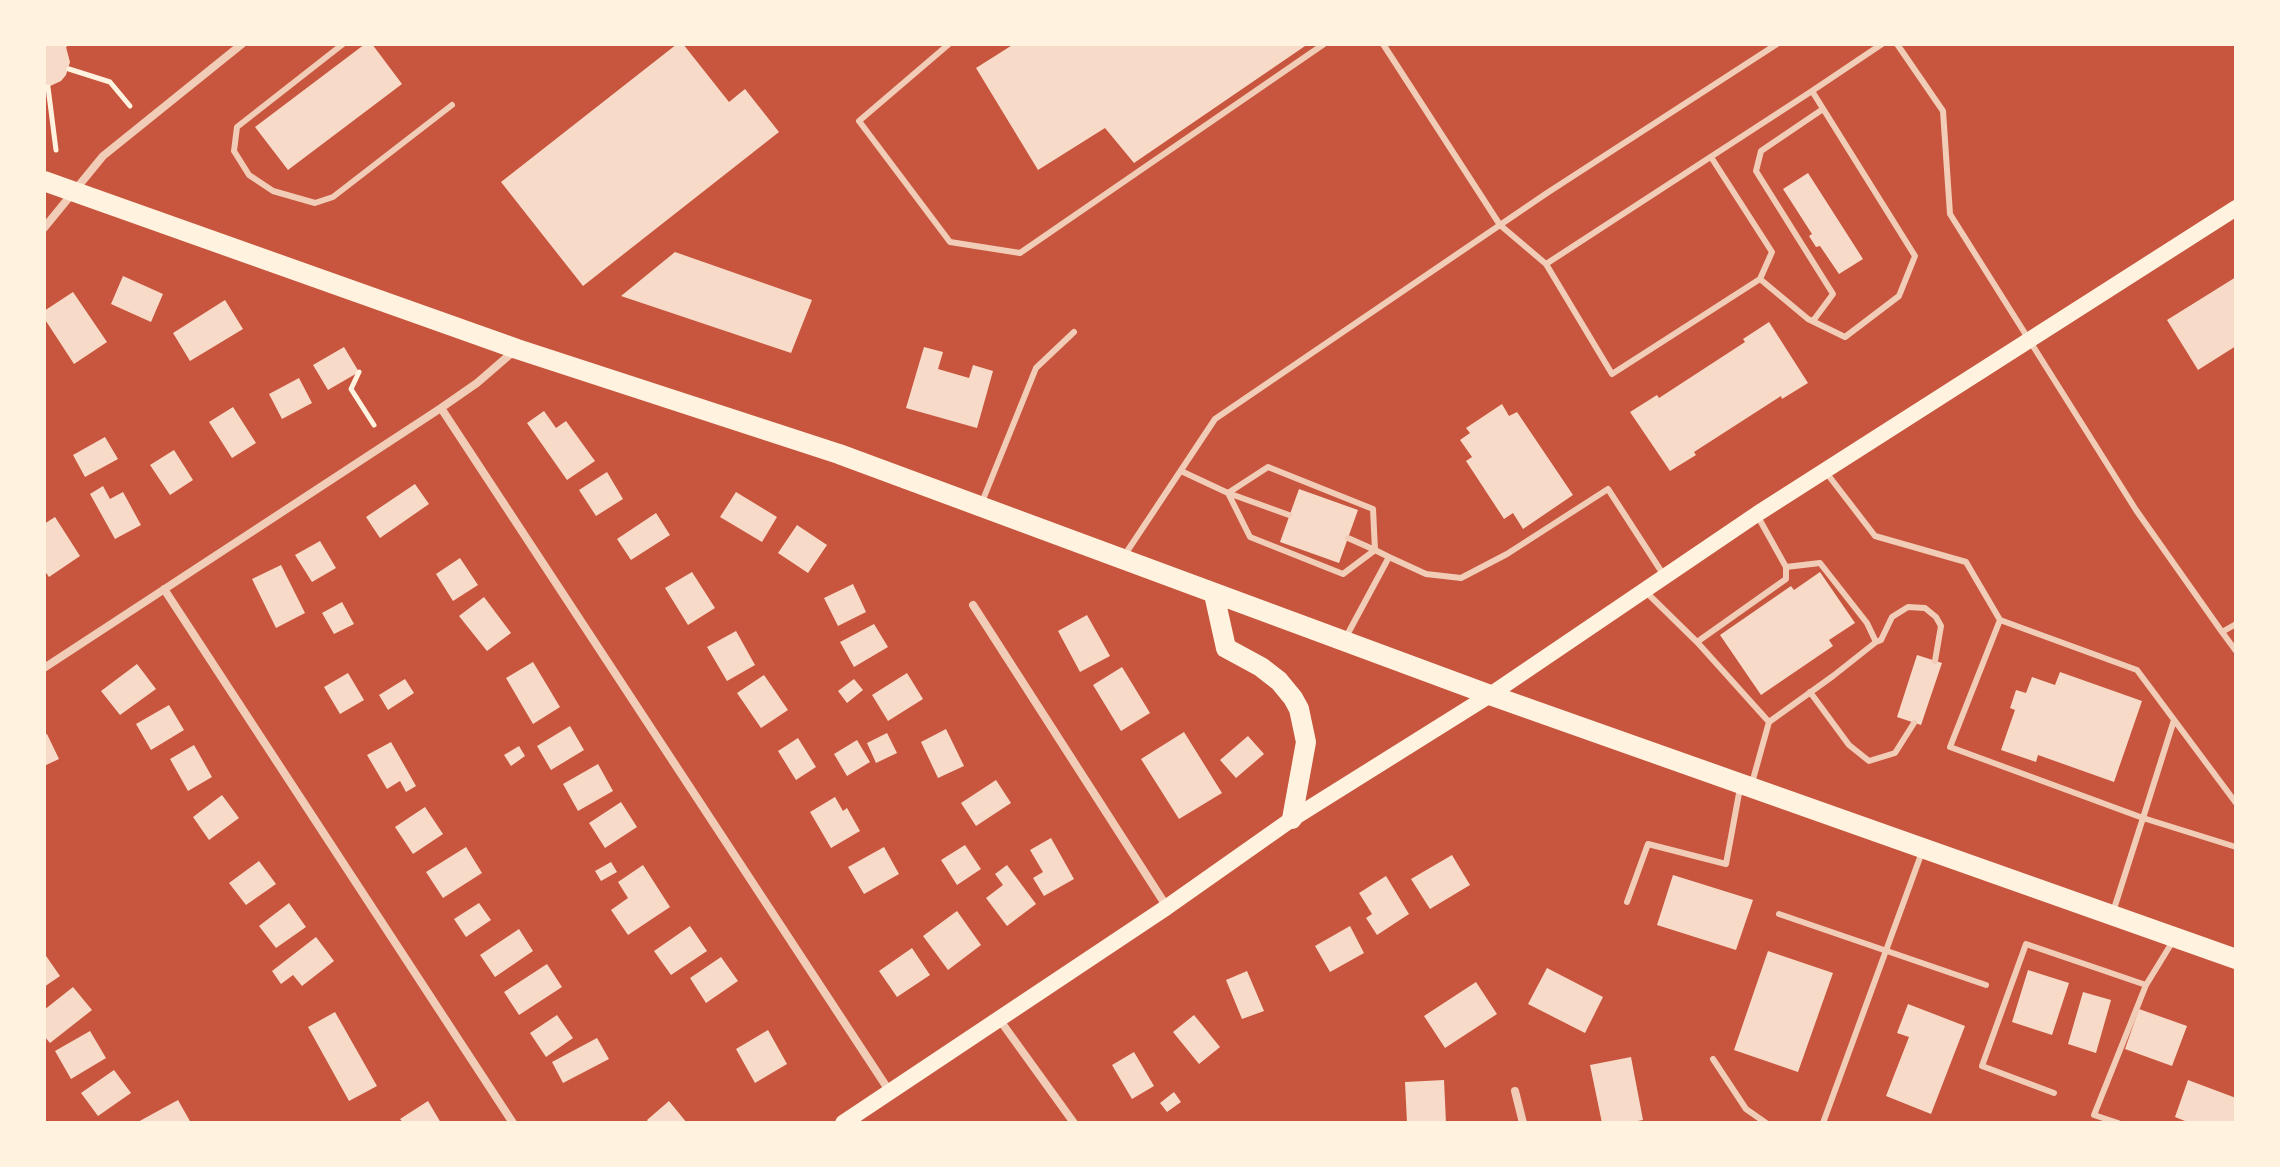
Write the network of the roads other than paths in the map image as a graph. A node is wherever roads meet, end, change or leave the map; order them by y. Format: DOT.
graph roads {
  1 [pos="242,44"];
  2 [pos="343,44"];
  3 [pos="949,44"];
  4 [pos="1324,44"];
  5 [pos="1383,44"];
  6 [pos="1777,44"];
  7 [pos="1882,44"];
  8 [pos="1897,44"];
  9 [pos="1812,91"];
  10 [pos="452,105"];
  11 [pos="1823,109"];
  12 [pos="1711,157"];
  13 [pos="44,181"];
  14 [pos="74,192"];
  15 [pos="2236,208"];
  16 [pos="1500,225"];
  17 [pos="44,228"];
  18 [pos="1546,264"];
  19 [pos="1760,279"];
  20 [pos="1813,321"];
  21 [pos="1074,332"];
  22 [pos="2029,340"];
  23 [pos="517,349"];
  24 [pos="441,408"];
  25 [pos="1181,471"];
  26 [pos="1825,471"];
  27 [pos="1228,493"];
  28 [pos="980,505"];
  29 [pos="1757,514"];
  30 [pos="1289,515"];
  31 [pos="1348,538"];
  32 [pos="1375,550"];
  33 [pos="1389,557"];
  34 [pos="1121,559"];
  35 [pos="1786,567"];
  36 [pos="1665,577"];
  37 [pos="164,589"];
  38 [pos="1645,591"];
  39 [pos="1214,594"];
  40 [pos="973,605"];
  41 [pos="2000,620"];
  42 [pos="2236,624"];
  43 [pos="2222,632"];
  44 [pos="1344,642"];
  45 [pos="1697,642"];
  46 [pos="1876,642"];
  47 [pos="2236,651"];
  48 [pos="1935,661"];
  49 [pos="44,668"];
  50 [pos="1810,692"];
  51 [pos="1490,695"];
  52 [pos="2174,720"];
  53 [pos="1769,722"];
  54 [pos="1914,723"];
  55 [pos="1746,786"];
  56 [pos="2236,803"];
  57 [pos="2143,818"];
  58 [pos="1292,819"];
  59 [pos="2236,847"];
  60 [pos="1923,849"];
  61 [pos="1627,902"];
  62 [pos="1167,907"];
  63 [pos="1779,914"];
  64 [pos="2112,915"];
  65 [pos="2175,937"];
  66 [pos="1886,951"];
  67 [pos="2236,959"];
  68 [pos="1986,985"];
  69 [pos="2146,985"];
  70 [pos="999,1019"];
  71 [pos="1713,1059"];
  72 [pos="1515,1091"];
  73 [pos="890,1092"];
  74 [pos="2054,1093"];
  75 [pos="513,1123"];
  76 [pos="843,1123"];
  77 [pos="1074,1123"];
  78 [pos="1523,1123"];
  79 [pos="1766,1123"];
  80 [pos="1823,1123"];
  81 [pos="2118,1123"];
  1 -- 14 [label="street"];
  2 -- 10 [label="lane"];
  3 -- 4 [label="lane"];
  5 -- 16 [label="lane"];
  6 -- 16 [label="lane"];
  7 -- 9 [label="lane"];
  8 -- 22 [label="lane"];
  9 -- 11 [label="lane"];
  9 -- 12 [label="lane"];
  11 -- 20 [label="lane"];
  11 -- 20 [label="lane"];
  12 -- 18 [label="lane"];
  12 -- 19 [label="lane"];
  13 -- 14 [label="main road"];
  14 -- 17 [label="street"];
  14 -- 23 [label="main road"];
  15 -- 22 [label="main road"];
  16 -- 18 [label="lane"];
  16 -- 25 [label="lane"];
  18 -- 19 [label="lane"];
  19 -- 20 [label="lane"];
  21 -- 28 [label="lane"];
  22 -- 26 [label="main road"];
  22 -- 43 [label="lane"];
  23 -- 24 [label="street"];
  23 -- 28 [label="main road"];
  24 -- 37 [label="street"];
  24 -- 73 [label="street"];
  25 -- 27 [label="lane"];
  25 -- 34 [label="lane"];
  26 -- 29 [label="main road"];
  26 -- 41 [label="lane"];
  27 -- 30 [label="lane"];
  27 -- 32 [label="lane"];
  27 -- 32 [label="lane"];
  28 -- 34 [label="main road"];
  29 -- 35 [label="lane"];
  29 -- 36 [label="main road"];
  31 -- 32 [label="lane"];
  32 -- 33 [label="lane"];
  33 -- 36 [label="lane"];
  33 -- 44 [label="lane"];
  34 -- 39 [label="main road"];
  35 -- 45 [label="lane"];
  35 -- 46 [label="lane"];
  36 -- 38 [label="main road"];
  37 -- 49 [label="street"];
  37 -- 75 [label="street"];
  38 -- 45 [label="lane"];
  38 -- 51 [label="main road"];
  39 -- 44 [label="main road"];
  39 -- 58 [label="main road"];
  40 -- 62 [label="street"];
  41 -- 52 [label="lane"];
  41 -- 57 [label="lane"];
  42 -- 43 [label="lane"];
  43 -- 47 [label="lane"];
  44 -- 51 [label="main road"];
  45 -- 53 [label="lane"];
  46 -- 48 [label="lane"];
  46 -- 50 [label="lane"];
  50 -- 53 [label="lane"];
  50 -- 54 [label="lane"];
  51 -- 55 [label="main road"];
  51 -- 58 [label="main road"];
  52 -- 56 [label="lane"];
  52 -- 57 [label="lane"];
  53 -- 55 [label="lane"];
  55 -- 60 [label="main road"];
  55 -- 61 [label="lane"];
  57 -- 59 [label="lane"];
  57 -- 64 [label="lane"];
  58 -- 62 [label="main road"];
  60 -- 64 [label="main road"];
  60 -- 66 [label="lane"];
  62 -- 70 [label="main road"];
  63 -- 66 [label="lane"];
  64 -- 65 [label="main road"];
  65 -- 67 [label="main road"];
  65 -- 69 [label="lane"];
  66 -- 68 [label="lane"];
  66 -- 80 [label="lane"];
  69 -- 74 [label="lane"];
  69 -- 81 [label="lane"];
  70 -- 73 [label="main road"];
  70 -- 77 [label="street"];
  71 -- 79 [label="lane"];
  72 -- 78 [label="street"];
  73 -- 76 [label="main road"];
}
